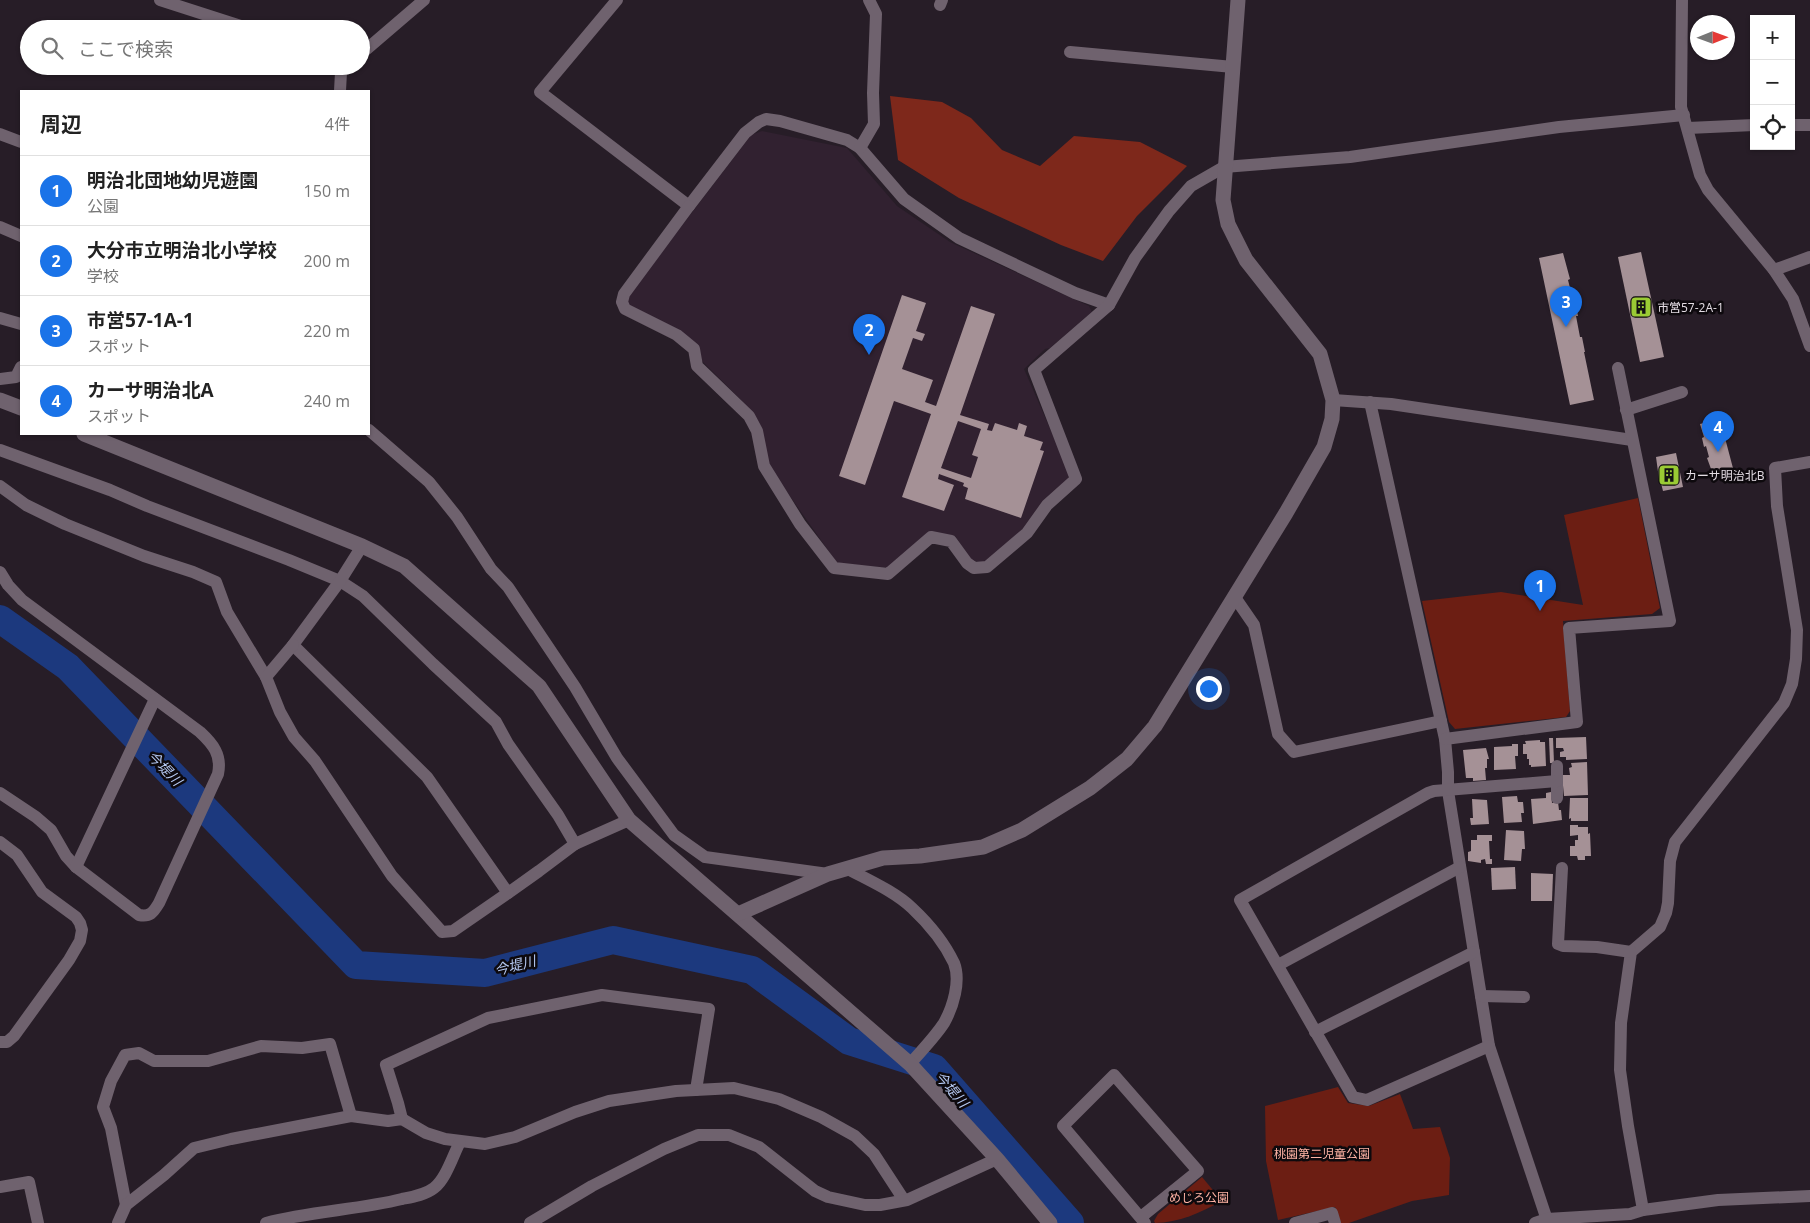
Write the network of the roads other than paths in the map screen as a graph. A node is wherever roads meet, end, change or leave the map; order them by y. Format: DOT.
graph roads {
  1 [pos="160,0"];
  2 [pos="424,0"];
  3 [pos="617,0"];
  4 [pos="869,0"];
  5 [pos="1238,0"];
  6 [pos="1682,0"];
  7 [pos="222,20"];
  8 [pos="370,46"];
  9 [pos="1070,52"];
  10 [pos="1233,67"];
  11 [pos="340,75"];
  12 [pos="340,90"];
  13 [pos="1684,115"];
  14 [pos="1750,125"];
  15 [pos="1795,125"];
  16 [pos="1810,125"];
  17 [pos="1688,128"];
  18 [pos="0,134"];
  19 [pos="20,142"];
  20 [pos="860,148"];
  21 [pos="1224,167"];
  22 [pos="689,206"];
  23 [pos="0,228"];
  24 [pos="20,236"];
  25 [pos="1810,257"];
  26 [pos="1774,270"];
  27 [pos="1110,305"];
  28 [pos="0,318"];
  29 [pos="20,324"];
  30 [pos="1810,346"];
  31 [pos="1618,368"];
  32 [pos="20,369"];
  33 [pos="0,379"];
  34 [pos="1682,392"];
  35 [pos="0,400"];
  36 [pos="1333,400"];
  37 [pos="1370,402"];
  38 [pos="20,408"];
  39 [pos="1626,410"];
  40 [pos="370,431"];
  41 [pos="86,435"];
  42 [pos="1632,440"];
  43 [pos="0,450"];
  44 [pos="1810,462"];
  45 [pos="0,486"];
  46 [pos="362,546"];
  47 [pos="0,572"];
  48 [pos="340,581"];
  49 [pos="1234,596"];
  50 [pos="293,645"];
  51 [pos="266,678"];
  52 [pos="155,699"];
  53 [pos="1441,721"];
  54 [pos="1445,739"];
  55 [pos="1557,766"];
  56 [pos="1557,781"];
  57 [pos="1448,791"];
  58 [pos="0,793"];
  59 [pos="1557,798"];
  60 [pos="628,820"];
  61 [pos="0,842"];
  62 [pos="575,844"];
  63 [pos="76,867"];
  64 [pos="1460,867"];
  65 [pos="846,868"];
  66 [pos="1562,868"];
  67 [pos="828,874"];
  68 [pos="508,892"];
  69 [pos="738,914"];
  70 [pos="1474,952"];
  71 [pos="1631,952"];
  72 [pos="1278,965"];
  73 [pos="1481,996"];
  74 [pos="1524,997"];
  75 [pos="1316,1032"];
  76 [pos="0,1042"];
  77 [pos="1489,1046"];
  78 [pos="910,1064"];
  79 [pos="696,1090"];
  80 [pos="351,1116"];
  81 [pos="402,1119"];
  82 [pos="460,1142"];
  83 [pos="997,1159"];
  84 [pos="0,1186"];
  85 [pos="1810,1196"];
  86 [pos="904,1200"];
  87 [pos="126,1205"];
  88 [pos="1643,1210"];
  89 [pos="1143,1220"];
  90 [pos="1543,1222"];
  91 [pos="38,1223"];
  92 [pos="118,1223"];
  93 [pos="266,1223"];
  94 [pos="530,1223"];
  95 [pos="1050,1223"];
  96 [pos="1295,1223"];
  97 [pos="1335,1223"];
  1 -- 7 [label="street"];
  2 -- 8 [label="street"];
  3 -- 22 [label="street"];
  4 -- 20 [label="street"];
  5 -- 10 [label="street"];
  6 -- 13 [label="street"];
  9 -- 10 [label="street"];
  10 -- 21 [label="street"];
  11 -- 12 [label="street"];
  13 -- 17 [label="street"];
  13 -- 21 [label="street"];
  14 -- 17 [label="street"];
  15 -- 16 [label="street"];
  17 -- 26 [label="street"];
  18 -- 19 [label="street"];
  20 -- 22 [label="street"];
  20 -- 27 [label="street"];
  21 -- 27 [label="street"];
  21 -- 36 [label="street"];
  22 -- 27 [label="street"];
  23 -- 24 [label="street"];
  25 -- 26 [label="street"];
  26 -- 30 [label="street"];
  28 -- 29 [label="street"];
  31 -- 39 [label="street"];
  32 -- 33 [label="street"];
  34 -- 39 [label="street"];
  35 -- 38 [label="street"];
  36 -- 37 [label="street"];
  36 -- 49 [label="street"];
  37 -- 42 [label="street"];
  37 -- 53 [label="street"];
  39 -- 42 [label="street"];
  40 -- 67 [label="street"];
  41 -- 46 [label="street"];
  42 -- 54 [label="street"];
  43 -- 48 [label="street"];
  44 -- 71 [label="street"];
  45 -- 51 [label="street"];
  46 -- 48 [label="street"];
  46 -- 60 [label="street"];
  47 -- 52 [label="street"];
  48 -- 50 [label="street"];
  48 -- 62 [label="street"];
  49 -- 53 [label="street"];
  49 -- 65 [label="street"];
  50 -- 51 [label="street"];
  50 -- 68 [label="street"];
  51 -- 68 [label="street"];
  52 -- 63 [label="street"];
  52 -- 63 [label="street"];
  53 -- 54 [label="street"];
  54 -- 57 [label="street"];
  55 -- 56 [label="street"];
  56 -- 57 [label="street"];
  56 -- 59 [label="street"];
  57 -- 64 [label="street"];
  57 -- 72 [label="street"];
  58 -- 63 [label="street"];
  60 -- 62 [label="street"];
  60 -- 69 [label="street"];
  61 -- 76 [label="street"];
  62 -- 68 [label="street"];
  64 -- 70 [label="street"];
  64 -- 72 [label="street"];
  65 -- 67 [label="street"];
  65 -- 78 [label="street"];
  66 -- 71 [label="street"];
  67 -- 69 [label="street"];
  69 -- 78 [label="street"];
  70 -- 73 [label="street"];
  70 -- 75 [label="street"];
  71 -- 88 [label="street"];
  72 -- 75 [label="street"];
  73 -- 74 [label="street"];
  73 -- 77 [label="street"];
  75 -- 77 [label="street"];
  77 -- 90 [label="street"];
  78 -- 83 [label="street"];
  79 -- 81 [label="street"];
  79 -- 82 [label="street"];
  79 -- 86 [label="street"];
  80 -- 81 [label="street"];
  80 -- 87 [label="street"];
  80 -- 87 [label="street"];
  81 -- 82 [label="street"];
  82 -- 93 [label="street"];
  83 -- 86 [label="street"];
  83 -- 95 [label="street"];
  84 -- 91 [label="street"];
  85 -- 88 [label="street"];
  86 -- 94 [label="street"];
  87 -- 92 [label="street"];
  88 -- 90 [label="street"];
  89 -- 89 [label="street"];
  96 -- 97 [label="street"];
}
